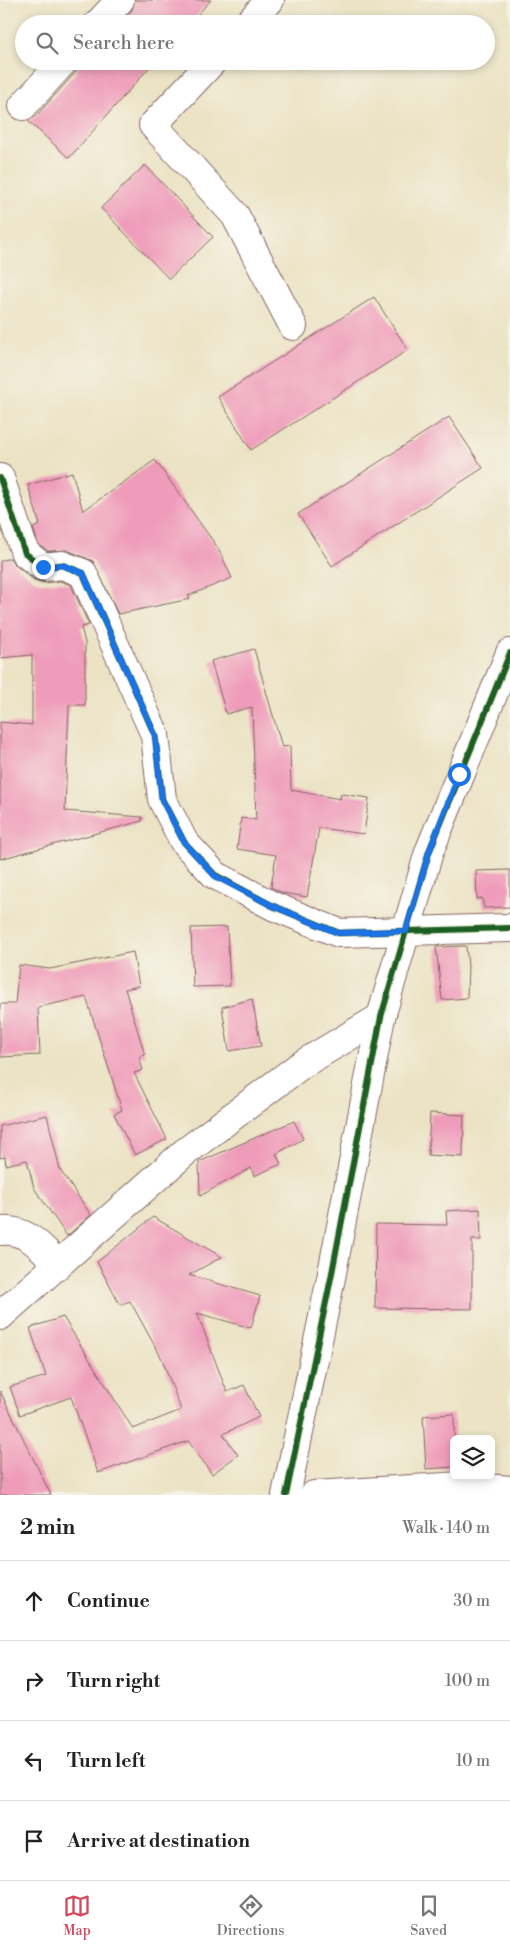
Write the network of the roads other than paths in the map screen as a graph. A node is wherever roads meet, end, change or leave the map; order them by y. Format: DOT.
graph roads {
  1 [pos="120,0"];
  2 [pos="270,0"];
  3 [pos="106,15"];
  4 [pos="256,15"];
  5 [pos="56,70"];
  6 [pos="205,70"];
  7 [pos="23,106"];
  8 [pos="294,326"];
  9 [pos="0,478"];
  10 [pos="510,653"];
  11 [pos="510,928"];
  12 [pos="406,931"];
  13 [pos="381,1017"];
  14 [pos="0,1231"];
  15 [pos="57,1264"];
  16 [pos="0,1316"];
  17 [pos="510,1490"];
  18 [pos="286,1495"];
  19 [pos="314,1495"];
  1 -- 3 [label="street"];
  2 -- 4 [label="street"];
  5 -- 7 [label="street"];
  6 -- 8 [label="street"];
  9 -- 12 [label="street"];
  10 -- 12 [label="street"];
  11 -- 12 [label="street"];
  12 -- 13 [label="street"];
  13 -- 15 [label="street"];
  13 -- 18 [label="street"];
  14 -- 15 [label="street"];
  15 -- 16 [label="street"];
  17 -- 19 [label="street"];
}
